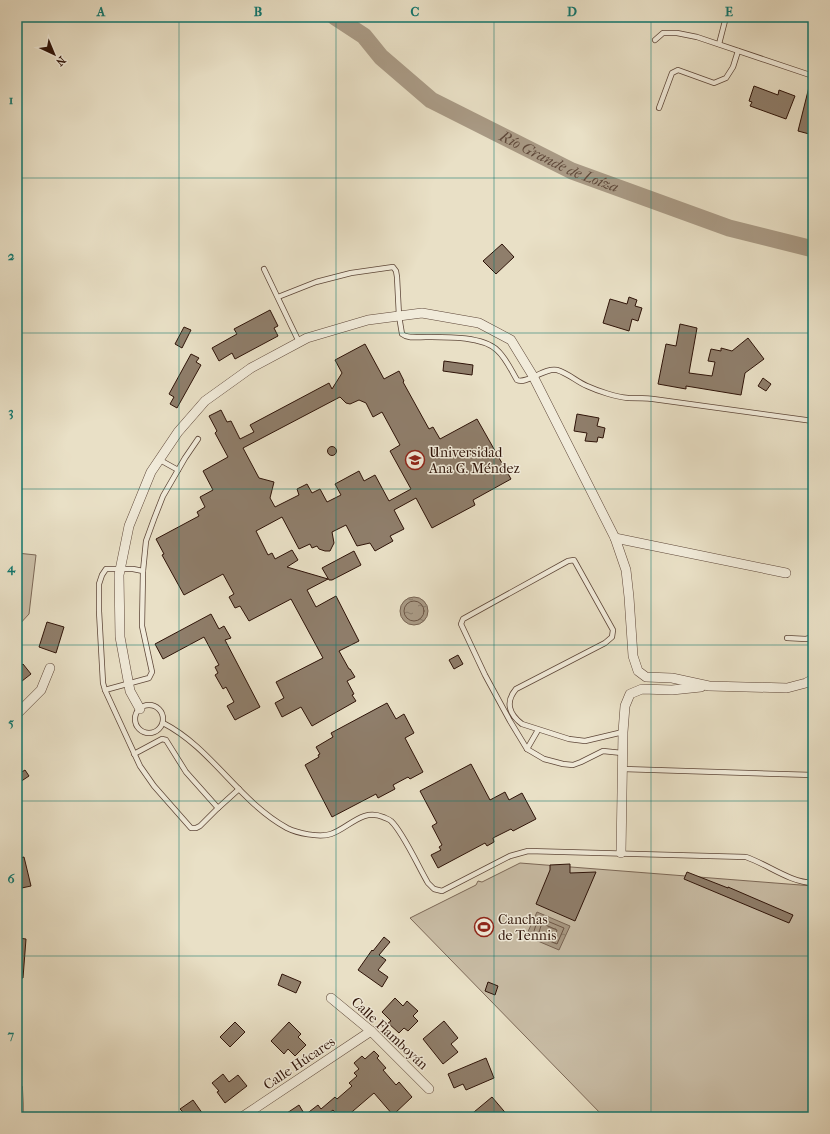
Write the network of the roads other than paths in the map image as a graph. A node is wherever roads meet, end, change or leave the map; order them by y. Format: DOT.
graph roads {
  1 [pos="726,17"];
  2 [pos="655,40"];
  3 [pos="719,44"];
  4 [pos="738,51"];
  5 [pos="813,76"];
  6 [pos="659,108"];
  7 [pos="264,269"];
  8 [pos="278,297"];
  9 [pos="399,316"];
  10 [pos="299,342"];
  11 [pos="533,376"];
  12 [pos="813,422"];
  13 [pos="198,439"];
  14 [pos="160,460"];
  15 [pos="178,470"];
  16 [pos="615,538"];
  17 [pos="120,569"];
  18 [pos="143,571"];
  19 [pos="786,573"];
  20 [pos="813,637"];
  21 [pos="786,638"];
  22 [pos="50,668"];
  23 [pos="813,679"];
  24 [pos="128,683"];
  25 [pos="709,686"];
  26 [pos="105,690"];
  27 [pos="140,709"];
  28 [pos="17,714"];
  29 [pos="163,723"];
  30 [pos="538,730"];
  31 [pos="623,732"];
  32 [pos="527,749"];
  33 [pos="622,753"];
  34 [pos="134,754"];
  35 [pos="623,769"];
  36 [pos="813,775"];
  37 [pos="238,789"];
  38 [pos="218,808"];
  39 [pos="621,853"];
  40 [pos="813,883"];
  41 [pos="331,998"];
  42 [pos="371,1031"];
  43 [pos="17,1089"];
  44 [pos="429,1089"];
  45 [pos="18,1117"];
  46 [pos="242,1117"];
  1 -- 3 [label="lane"];
  2 -- 3 [label="lane"];
  3 -- 4 [label="lane"];
  4 -- 5 [label="lane"];
  4 -- 6 [label="lane"];
  7 -- 8 [label="lane"];
  8 -- 9 [label="lane"];
  8 -- 10 [label="lane"];
  9 -- 10 [label="street"];
  9 -- 11 [label="street"];
  9 -- 11 [label="lane"];
  10 -- 14 [label="street"];
  11 -- 12 [label="lane"];
  11 -- 16 [label="street"];
  13 -- 15 [label="lane"];
  14 -- 15 [label="lane"];
  14 -- 17 [label="street"];
  15 -- 18 [label="lane"];
  16 -- 19 [label="street"];
  16 -- 25 [label="street"];
  17 -- 18 [label="lane"];
  17 -- 24 [label="street"];
  17 -- 26 [label="lane"];
  18 -- 24 [label="lane"];
  20 -- 21 [label="lane"];
  22 -- 28 [label="street"];
  23 -- 25 [label="street"];
  24 -- 26 [label="lane"];
  24 -- 27 [label="street"];
  25 -- 31 [label="street"];
  26 -- 34 [label="lane"];
  27 -- 29 [label="lane"];
  27 -- 29 [label="lane"];
  29 -- 37 [label="lane"];
  30 -- 31 [label="lane"];
  30 -- 32 [label="lane"];
  30 -- 32 [label="lane"];
  31 -- 33 [label="street"];
  32 -- 33 [label="lane"];
  33 -- 35 [label="street"];
  34 -- 38 [label="lane"];
  34 -- 38 [label="lane"];
  35 -- 36 [label="lane"];
  35 -- 39 [label="street"];
  37 -- 38 [label="lane"];
  37 -- 39 [label="lane"];
  39 -- 40 [label="lane"];
  41 -- 42 [label="street, Calle Flamboyán"];
  42 -- 44 [label="street, Calle Flamboyán"];
  42 -- 46 [label="street, Calle Húcares"];
  43 -- 45 [label="street"];
}
